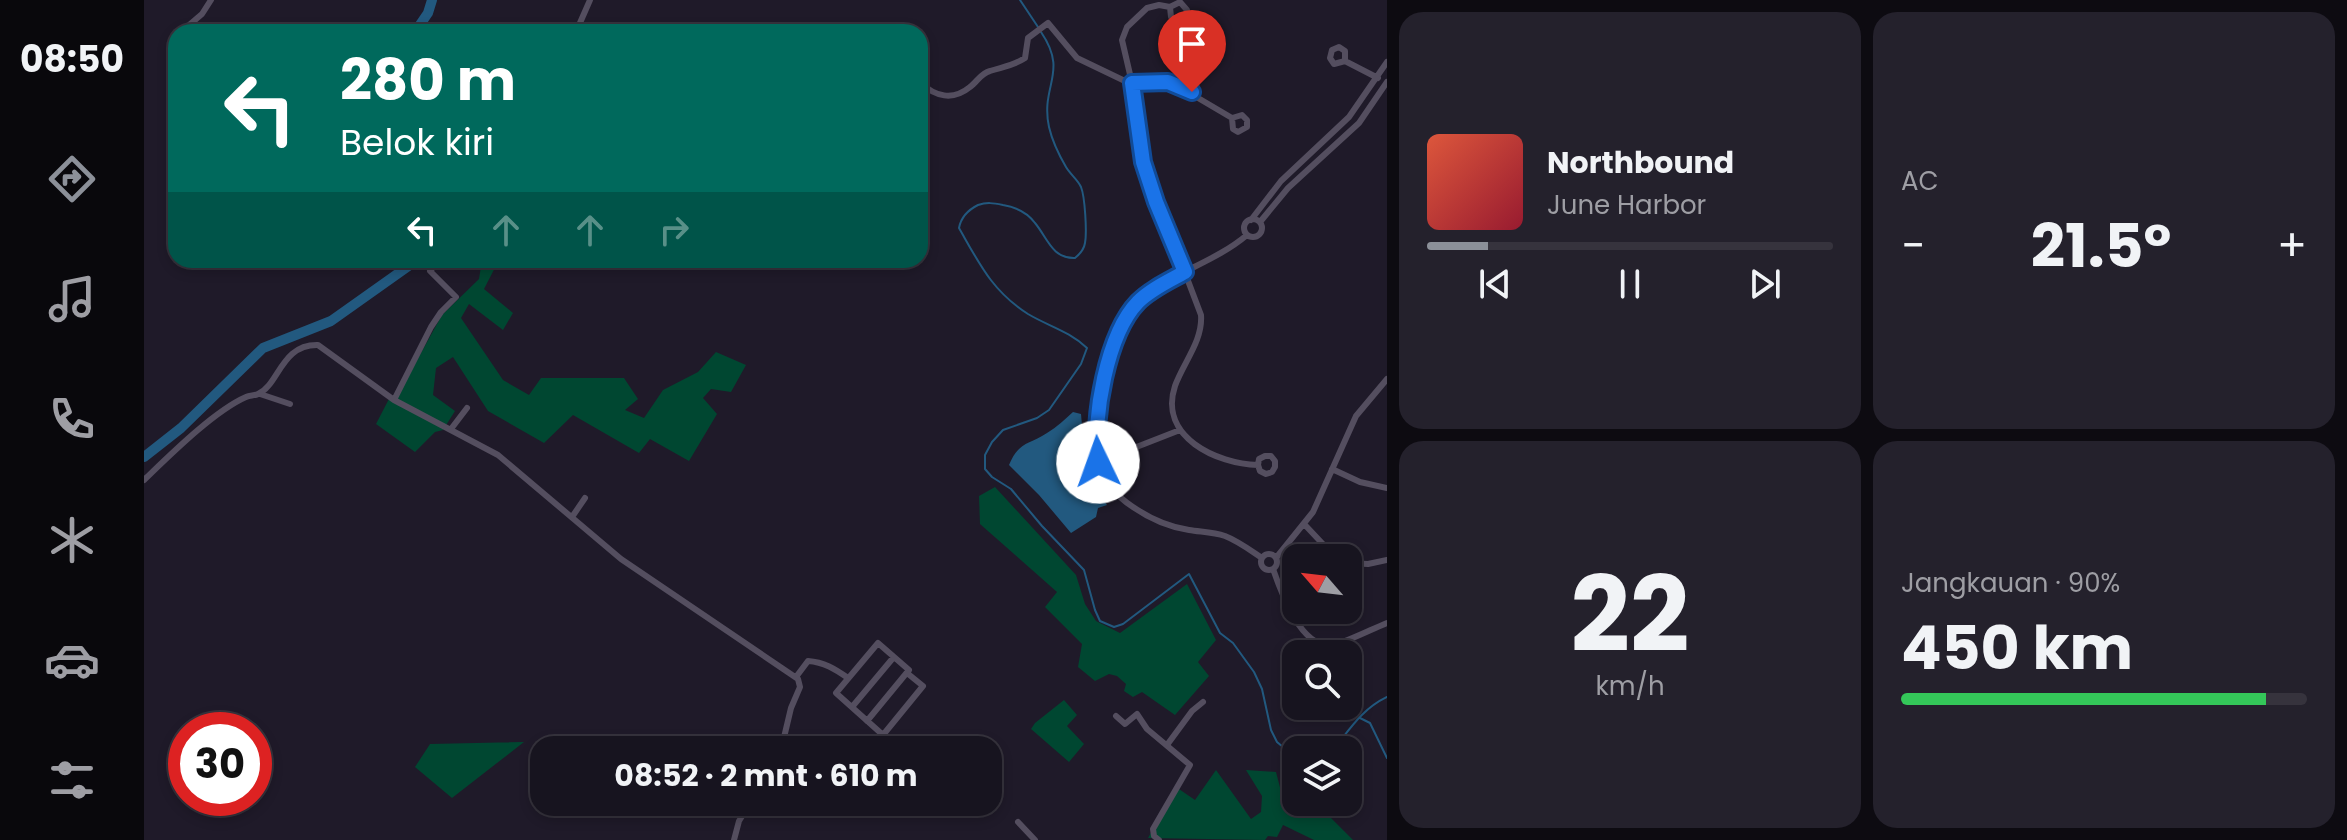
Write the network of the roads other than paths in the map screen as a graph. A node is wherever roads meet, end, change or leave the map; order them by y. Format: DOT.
graph roads {
  1 [pos="211,0"];
  2 [pos="590,0"];
  3 [pos="1170,7"];
  4 [pos="190,24"];
  5 [pos="580,24"];
  6 [pos="1345,61"];
  7 [pos="1387,62"];
  8 [pos="1378,78"];
  9 [pos="1387,82"];
  10 [pos="1132,83"];
  11 [pos="929,90"];
  12 [pos="1363,99"];
  13 [pos="1372,105"];
  14 [pos="1232,118"];
  15 [pos="1251,220"];
  16 [pos="1260,222"];
  17 [pos="1247,235"];
  18 [pos="432,268"];
  19 [pos="1185,272"];
  20 [pos="1387,379"];
  21 [pos="260,394"];
  22 [pos="394,400"];
  23 [pos="290,404"];
  24 [pos="467,408"];
  25 [pos="451,429"];
  26 [pos="1180,430"];
  27 [pos="1098,462"];
  28 [pos="1258,465"];
  29 [pos="1332,469"];
  30 [pos="144,480"];
  31 [pos="1387,488"];
  32 [pos="585,498"];
  33 [pos="572,517"];
  34 [pos="1305,525"];
  35 [pos="1323,544"];
  36 [pos="1262,558"];
  37 [pos="1276,558"];
  38 [pos="1387,560"];
  39 [pos="1362,564"];
  40 [pos="1273,569"];
  41 [pos="1387,623"];
  42 [pos="893,658"];
  43 [pos="907,673"];
  44 [pos="796,677"];
  45 [pos="848,678"];
  46 [pos="1203,702"];
  47 [pos="852,707"];
  48 [pos="1116,716"];
  49 [pos="867,721"];
  50 [pos="784,736"];
  51 [pos="1167,745"];
  52 [pos="743,816"];
  53 [pos="1018,822"];
  54 [pos="734,840"];
  55 [pos="1035,840"];
  56 [pos="1159,840"];
  1 -- 4 [label="street"];
  2 -- 5 [label="street"];
  3 -- 10 [label="street"];
  6 -- 8 [label="street"];
  7 -- 8 [label="street"];
  8 -- 12 [label="street"];
  9 -- 13 [label="street"];
  10 -- 11 [label="street"];
  10 -- 14 [label="street"];
  10 -- 19 [label="street"];
  12 -- 13 [label="street"];
  12 -- 15 [label="street"];
  13 -- 16 [label="street"];
  15 -- 16 [label="street"];
  15 -- 17 [label="street"];
  16 -- 17 [label="street"];
  17 -- 19 [label="street"];
  18 -- 22 [label="street"];
  19 -- 26 [label="street"];
  19 -- 27 [label="street"];
  20 -- 29 [label="street"];
  21 -- 22 [label="street"];
  21 -- 23 [label="street"];
  21 -- 30 [label="street"];
  22 -- 25 [label="street"];
  24 -- 25 [label="street"];
  25 -- 33 [label="street"];
  26 -- 27 [label="street"];
  26 -- 28 [label="street"];
  27 -- 36 [label="street"];
  29 -- 31 [label="street"];
  29 -- 34 [label="street"];
  32 -- 33 [label="street"];
  33 -- 44 [label="street"];
  34 -- 35 [label="street"];
  34 -- 37 [label="street"];
  36 -- 37 [label="street"];
  36 -- 40 [label="street"];
  37 -- 40 [label="street"];
  38 -- 39 [label="street"];
  40 -- 41 [label="street"];
  42 -- 43 [label="street"];
  42 -- 45 [label="street"];
  42 -- 47 [label="street"];
  43 -- 49 [label="street"];
  43 -- 49 [label="street"];
  44 -- 45 [label="street"];
  44 -- 50 [label="street"];
  45 -- 47 [label="street"];
  46 -- 51 [label="street"];
  47 -- 49 [label="street"];
  48 -- 51 [label="street"];
  51 -- 56 [label="street"];
  52 -- 54 [label="street"];
  53 -- 55 [label="street"];
}
